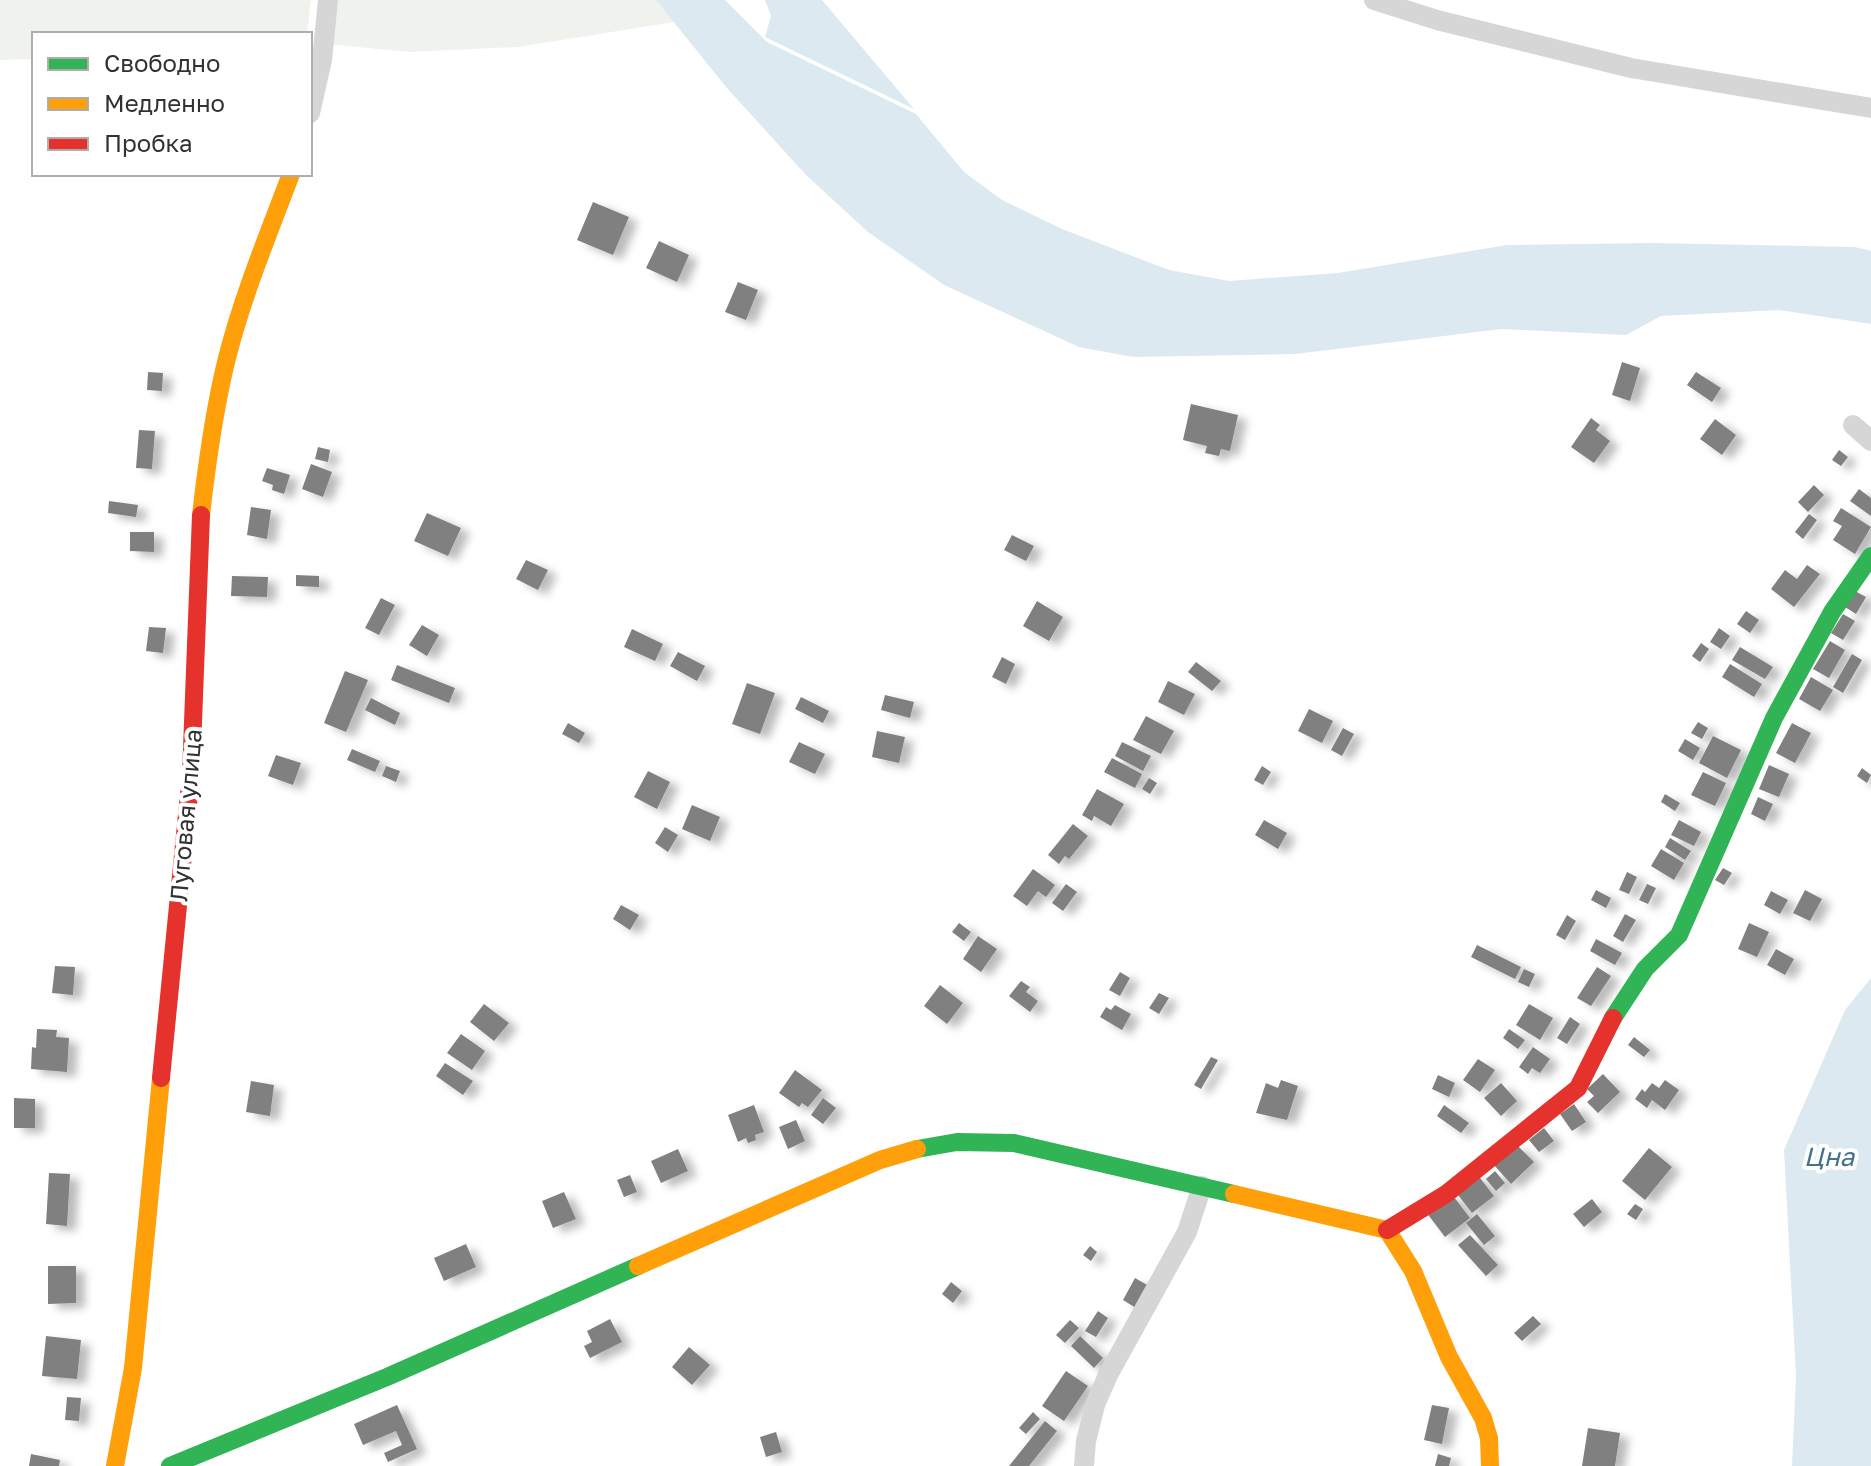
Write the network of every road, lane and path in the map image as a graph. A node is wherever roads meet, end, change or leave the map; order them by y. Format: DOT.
graph roads {
  1 [pos="328,0"];
  2 [pos="1374,0"];
  3 [pos="312,104"];
  4 [pos="1871,108"];
  5 [pos="290,176"];
  6 [pos="1853,425"];
  7 [pos="1871,441"];
  8 [pos="1871,556"];
  9 [pos="1202,1186"];
  10 [pos="1387,1230"];
  11 [pos="115,1466"];
  12 [pos="170,1466"];
  13 [pos="1084,1466"];
  14 [pos="1490,1466"];
  1 -- 3 [label="street"];
  2 -- 4 [label="street"];
  5 -- 11 [label="street, Луговая улица"];
  6 -- 7 [label="street"];
  8 -- 10 [label="street"];
  9 -- 10 [label="street"];
  9 -- 12 [label="street"];
  9 -- 13 [label="street"];
  10 -- 14 [label="street"];
}
